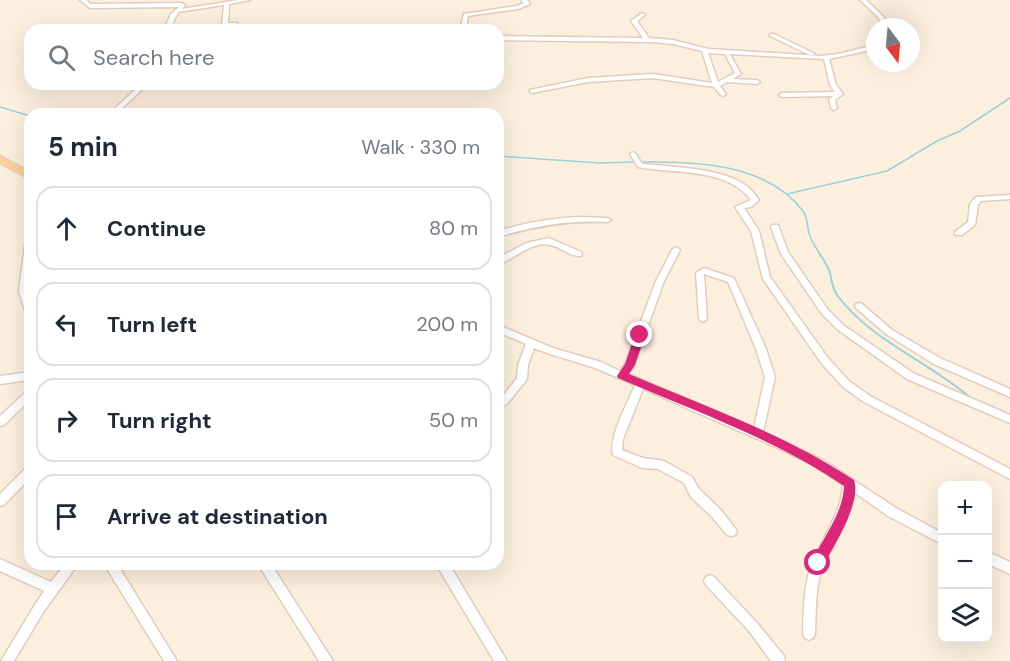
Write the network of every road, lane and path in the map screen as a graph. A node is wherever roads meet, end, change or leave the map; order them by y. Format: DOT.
graph roads {
  1 [pos="83,0"];
  2 [pos="247,0"];
  3 [pos="524,0"];
  4 [pos="863,0"];
  5 [pos="227,3"];
  6 [pos="182,5"];
  7 [pos="642,15"];
  8 [pos="881,18"];
  9 [pos="170,24"];
  10 [pos="235,24"];
  11 [pos="464,24"];
  12 [pos="772,35"];
  13 [pos="504,38"];
  14 [pos="647,41"];
  15 [pos="866,49"];
  16 [pos="704,50"];
  17 [pos="727,52"];
  18 [pos="824,58"];
  19 [pos="726,80"];
  20 [pos="757,82"];
  21 [pos="716,85"];
  22 [pos="138,90"];
  23 [pos="532,91"];
  24 [pos="723,94"];
  25 [pos="840,94"];
  26 [pos="782,95"];
  27 [pos="119,108"];
  28 [pos="834,108"];
  29 [pos="633,154"];
  30 [pos="2,162"];
  31 [pos="24,172"];
  32 [pos="1010,197"];
  33 [pos="607,220"];
  34 [pos="775,227"];
  35 [pos="504,232"];
  36 [pos="959,233"];
  37 [pos="676,250"];
  38 [pos="578,254"];
  39 [pos="504,259"];
  40 [pos="858,306"];
  41 [pos="703,319"];
  42 [pos="504,331"];
  43 [pos="531,343"];
  44 [pos="622,376"];
  45 [pos="24,377"];
  46 [pos="0,380"];
  47 [pos="640,384"];
  48 [pos="1010,393"];
  49 [pos="24,400"];
  50 [pos="504,401"];
  51 [pos="1010,419"];
  52 [pos="0,422"];
  53 [pos="758,435"];
  54 [pos="1010,474"];
  55 [pos="24,483"];
  56 [pos="849,484"];
  57 [pos="0,501"];
  58 [pos="731,531"];
  59 [pos="938,537"];
  60 [pos="992,560"];
  61 [pos="0,565"];
  62 [pos="1010,568"];
  63 [pos="67,570"];
  64 [pos="114,570"];
  65 [pos="268,570"];
  66 [pos="446,570"];
  67 [pos="710,580"];
  68 [pos="53,589"];
  69 [pos="809,634"];
  70 [pos="7,661"];
  71 [pos="171,661"];
  72 [pos="327,661"];
  73 [pos="501,661"];
  74 [pos="779,661"];
  1 -- 6 [label="street"];
  2 -- 5 [label="street"];
  3 -- 11 [label="street"];
  4 -- 8 [label="street"];
  5 -- 6 [label="street"];
  5 -- 10 [label="street"];
  6 -- 9 [label="street"];
  7 -- 14 [label="street"];
  12 -- 18 [label="street"];
  13 -- 14 [label="street"];
  14 -- 16 [label="street"];
  15 -- 18 [label="street"];
  16 -- 17 [label="street"];
  16 -- 21 [label="street"];
  17 -- 18 [label="street"];
  17 -- 19 [label="street"];
  18 -- 25 [label="street"];
  19 -- 20 [label="street"];
  19 -- 21 [label="street"];
  21 -- 23 [label="street"];
  21 -- 24 [label="street"];
  22 -- 27 [label="street"];
  25 -- 26 [label="street"];
  25 -- 28 [label="street"];
  29 -- 54 [label="street"];
  30 -- 31 [label="main road"];
  32 -- 36 [label="street"];
  33 -- 35 [label="street"];
  34 -- 51 [label="street"];
  37 -- 44 [label="street"];
  38 -- 39 [label="street"];
  40 -- 48 [label="street"];
  41 -- 53 [label="street"];
  42 -- 43 [label="street"];
  43 -- 44 [label="street"];
  43 -- 50 [label="street"];
  44 -- 47 [label="street"];
  45 -- 46 [label="street"];
  47 -- 53 [label="street"];
  47 -- 58 [label="street"];
  49 -- 52 [label="street"];
  53 -- 56 [label="street"];
  55 -- 57 [label="street"];
  56 -- 59 [label="street"];
  56 -- 69 [label="street"];
  60 -- 62 [label="street"];
  61 -- 68 [label="street"];
  63 -- 68 [label="street"];
  64 -- 71 [label="street"];
  65 -- 72 [label="street"];
  66 -- 73 [label="street"];
  67 -- 74 [label="street"];
  68 -- 70 [label="street"];
}
